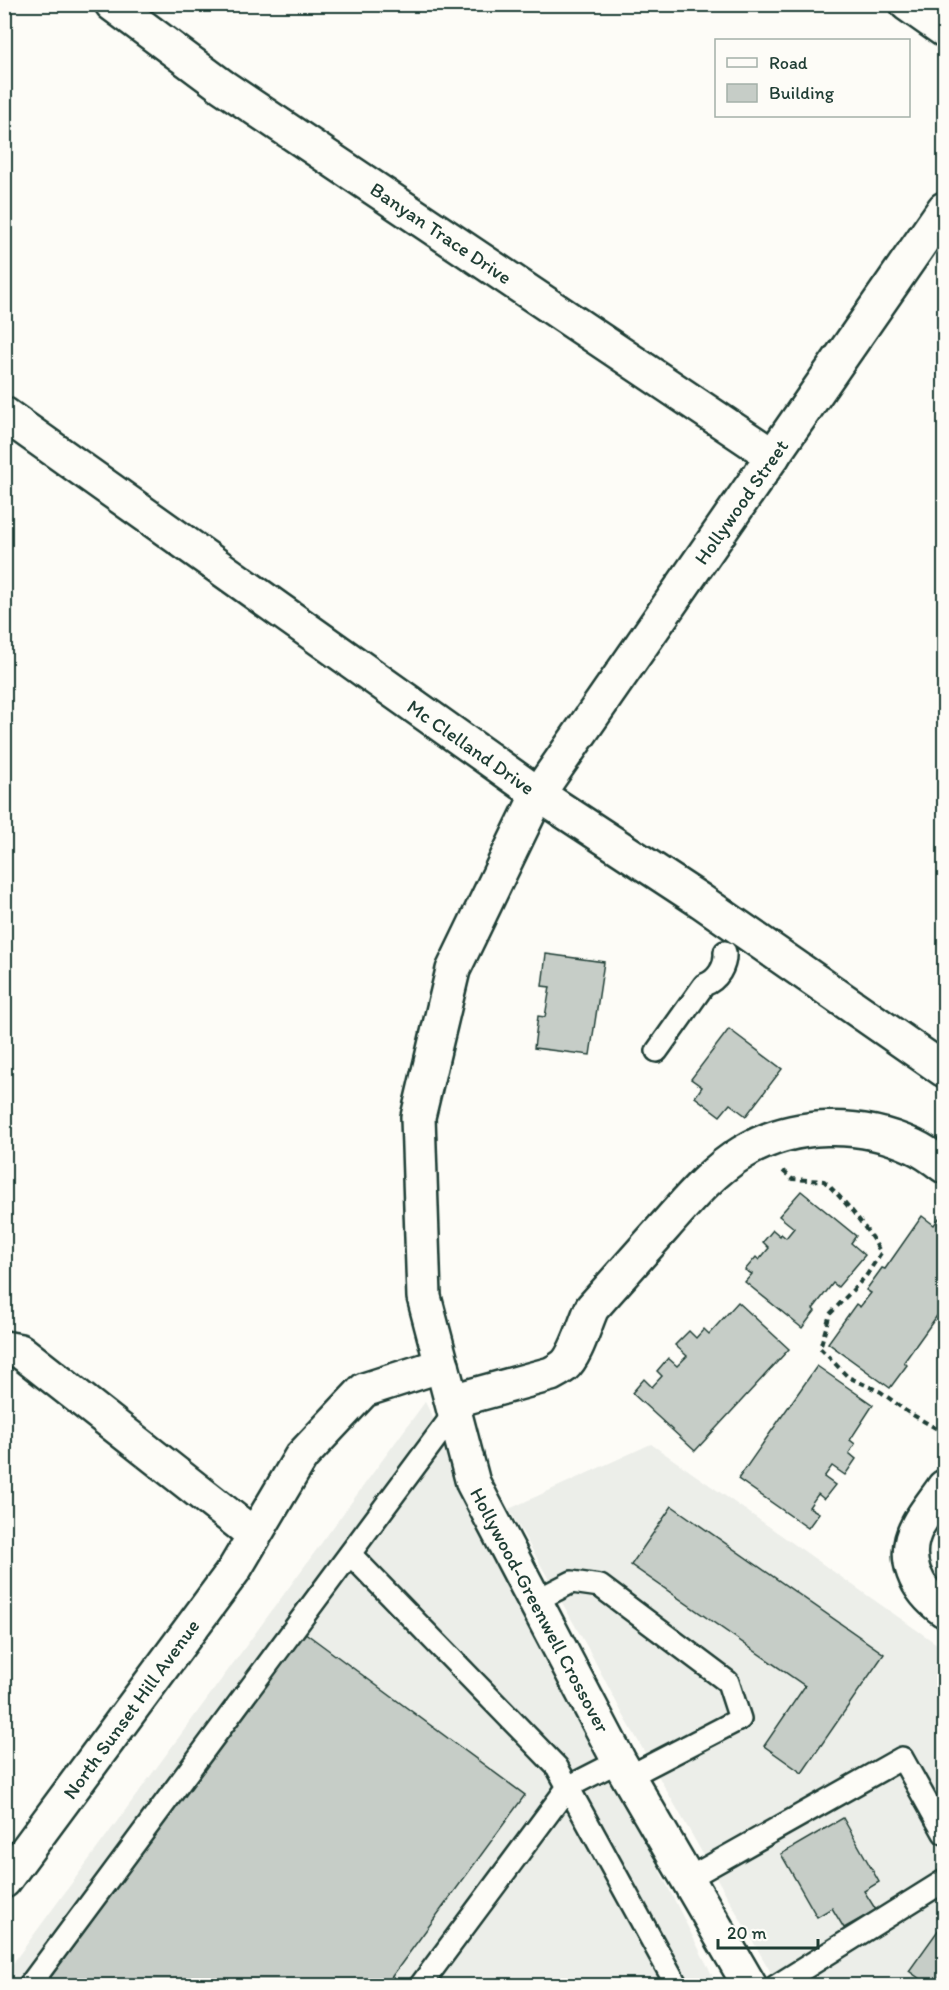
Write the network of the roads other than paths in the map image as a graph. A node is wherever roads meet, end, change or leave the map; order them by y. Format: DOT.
graph roads {
  1 [pos="112,4"];
  2 [pos="907,4"];
  3 [pos="945,30"];
  4 [pos="945,209"];
  5 [pos="4,414"];
  6 [pos="773,456"];
  7 [pos="538,794"];
  8 [pos="733,940"];
  9 [pos="657,1051"];
  10 [pos="945,1070"];
  11 [pos="945,1166"];
  12 [pos="4,1348"];
  13 [pos="442,1365"];
  14 [pos="453,1407"];
  15 [pos="945,1486"];
  16 [pos="255,1535"];
  17 [pos="350,1554"];
  18 [pos="535,1601"];
  19 [pos="945,1610"];
  20 [pos="624,1769"];
  21 [pos="568,1787"];
  22 [pos="945,1833"];
  23 [pos="689,1878"];
  24 [pos="4,1881"];
  25 [pos="945,1881"];
  26 [pos="29,1986"];
  27 [pos="420,1986"];
  28 [pos="677,1986"];
  29 [pos="750,1986"];
  30 [pos="776,1986"];
  1 -- 6 [label="street, Banyan Trace Drive"];
  2 -- 3 [label="street"];
  4 -- 6 [label="street, Hollywood Street"];
  5 -- 7 [label="street, Mc Clelland Drive"];
  6 -- 7 [label="street, Hollywood Street"];
  7 -- 8 [label="street, Mc Clelland Drive"];
  7 -- 13 [label="street, Hollywood-Greenwell Crossover"];
  8 -- 9 [label="lane"];
  8 -- 10 [label="street, Mc Clelland Drive"];
  11 -- 14 [label="street"];
  12 -- 16 [label="street"];
  13 -- 14 [label="street, Hollywood-Greenwell Crossover"];
  13 -- 16 [label="street, North Sunset Hill Avenue"];
  14 -- 17 [label="lane"];
  14 -- 18 [label="street, Hollywood-Greenwell Crossover"];
  15 -- 19 [label="street"];
  16 -- 24 [label="street, North Sunset Hill Avenue"];
  17 -- 21 [label="lane"];
  17 -- 26 [label="lane"];
  18 -- 20 [label="street, Hollywood-Greenwell Crossover"];
  18 -- 20 [label="lane"];
  20 -- 21 [label="lane"];
  20 -- 23 [label="street, Hollywood-Greenwell Crossover"];
  21 -- 27 [label="lane"];
  21 -- 28 [label="lane"];
  22 -- 23 [label="lane"];
  23 -- 29 [label="street, Hollywood-Greenwell Crossover"];
  25 -- 30 [label="lane"];
}
